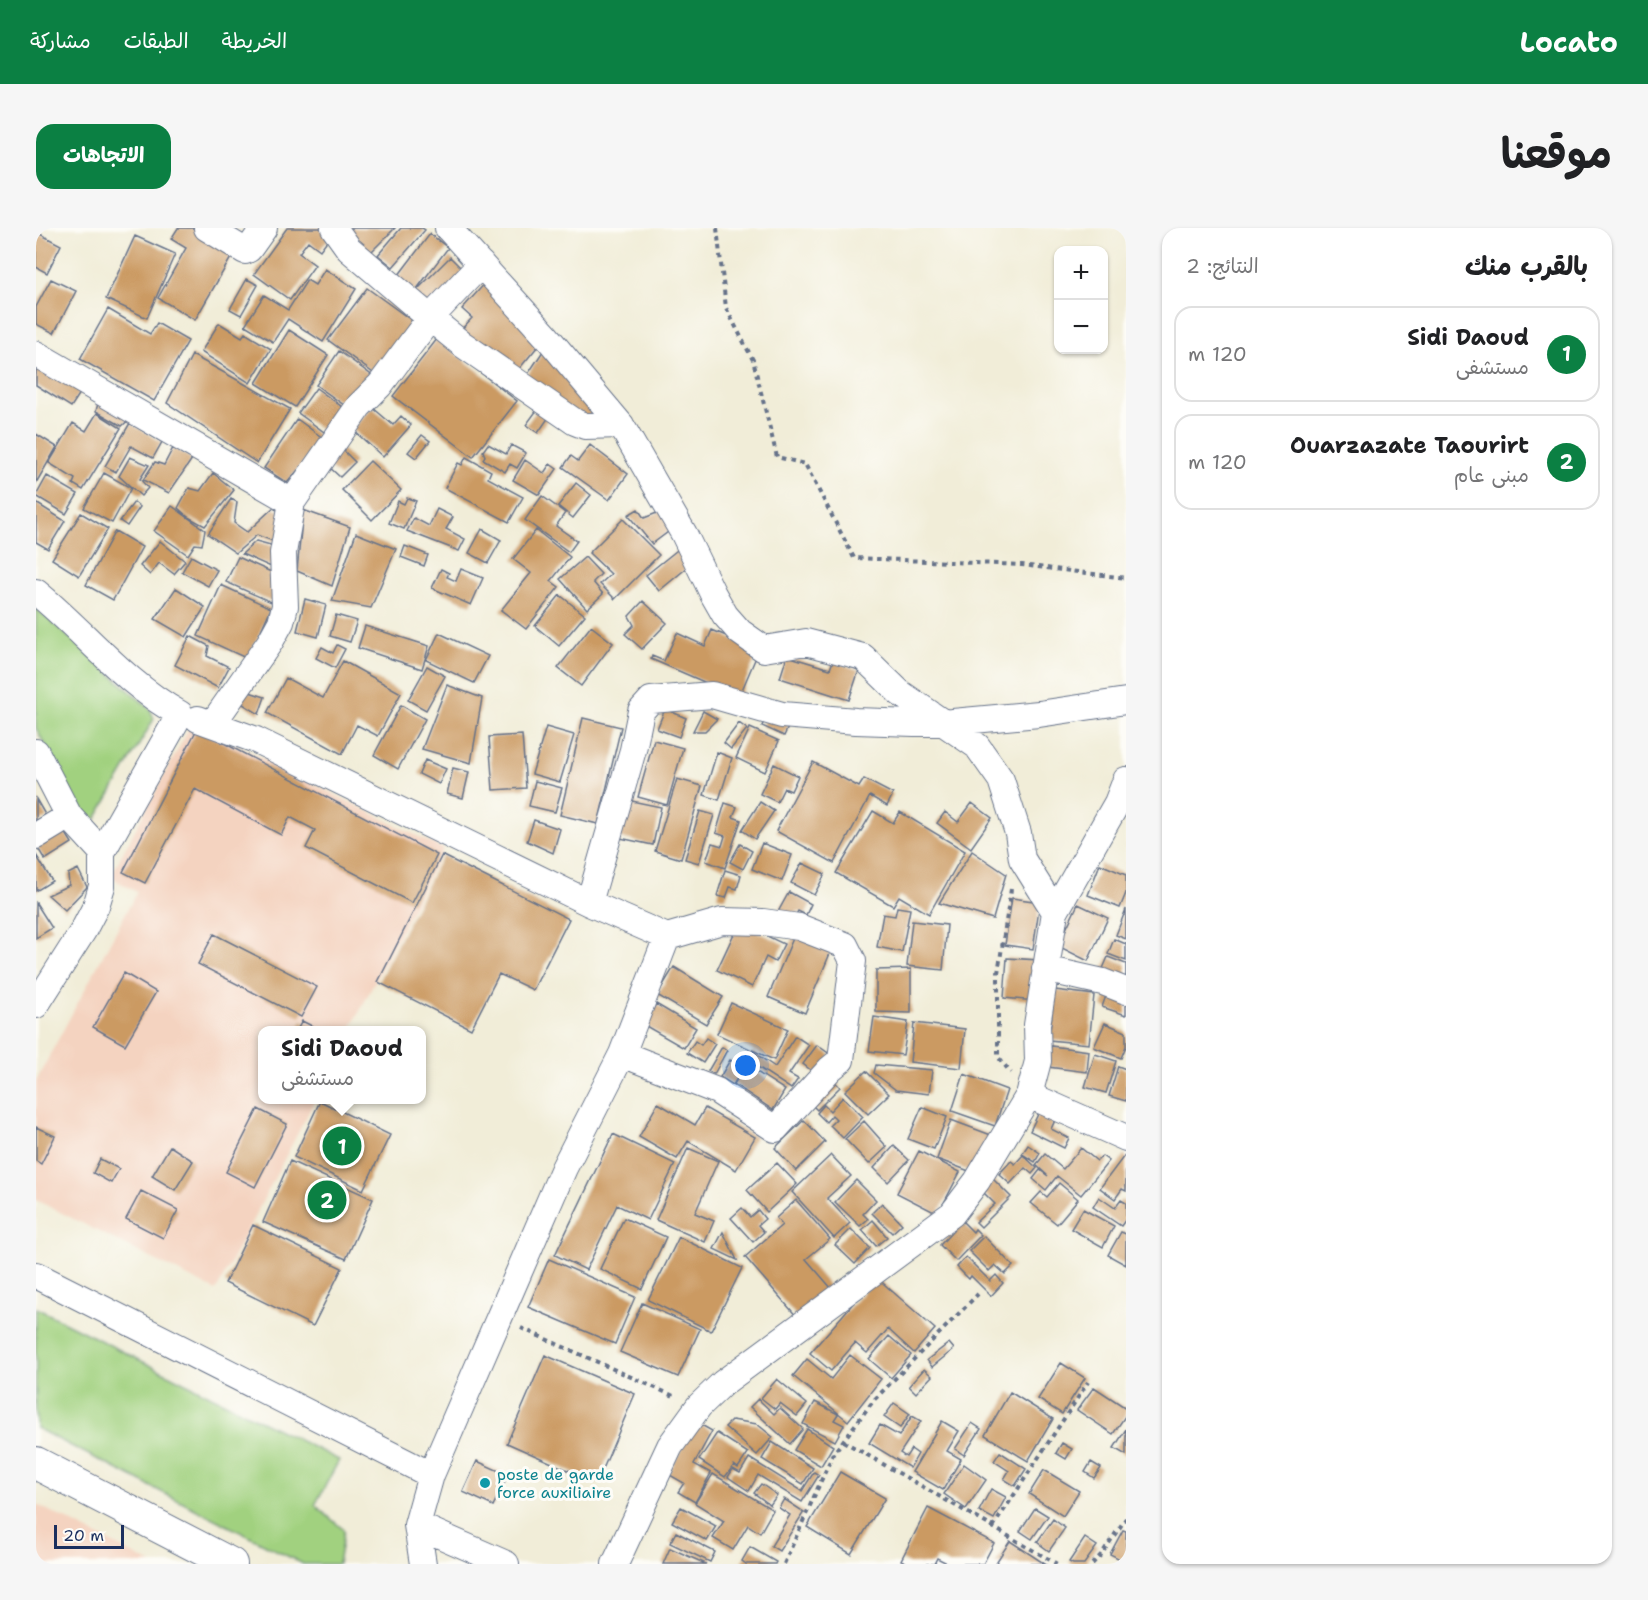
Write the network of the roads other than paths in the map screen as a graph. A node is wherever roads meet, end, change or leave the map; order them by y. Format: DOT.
graph roads {
  1 [pos="207,228"];
  2 [pos="264,228"];
  3 [pos="334,228"];
  4 [pos="448,228"];
  5 [pos="480,264"];
  6 [pos="429,318"];
  7 [pos="36,354"];
  8 [pos="621,425"];
  9 [pos="292,502"];
  10 [pos="36,592"];
  11 [pos="1126,701"];
  12 [pos="180,714"];
  13 [pos="213,723"];
  14 [pos="942,723"];
  15 [pos="36,752"];
  16 [pos="1126,780"];
  17 [pos="69,816"];
  18 [pos="36,836"];
  19 [pos="102,852"];
  20 [pos="589,903"];
  21 [pos="1054,912"];
  22 [pos="667,937"];
  23 [pos="1045,969"];
  24 [pos="1126,991"];
  25 [pos="36,1005"];
  26 [pos="622,1054"];
  27 [pos="1029,1095"];
  28 [pos="1126,1138"];
  29 [pos="36,1275"];
  30 [pos="36,1464"];
  31 [pos="431,1475"];
  32 [pos="417,1525"];
  33 [pos="467,1556"];
  34 [pos="231,1564"];
  35 [pos="423,1564"];
  36 [pos="506,1564"];
  37 [pos="615,1564"];
  1 -- 2 [label="street"];
  3 -- 6 [label="street"];
  4 -- 5 [label="street"];
  5 -- 6 [label="street"];
  5 -- 8 [label="street"];
  6 -- 8 [label="street"];
  6 -- 9 [label="street"];
  7 -- 9 [label="street"];
  8 -- 14 [label="street"];
  9 -- 13 [label="street"];
  10 -- 12 [label="street"];
  11 -- 14 [label="street"];
  12 -- 13 [label="street"];
  12 -- 19 [label="street"];
  13 -- 20 [label="street"];
  14 -- 20 [label="street"];
  14 -- 21 [label="street"];
  15 -- 17 [label="street"];
  16 -- 21 [label="street"];
  17 -- 18 [label="street"];
  17 -- 19 [label="street"];
  19 -- 25 [label="street"];
  20 -- 22 [label="street"];
  21 -- 23 [label="street"];
  22 -- 26 [label="street"];
  22 -- 26 [label="street"];
  23 -- 24 [label="street"];
  23 -- 27 [label="street"];
  26 -- 31 [label="street"];
  27 -- 28 [label="street"];
  27 -- 37 [label="street"];
  29 -- 31 [label="street"];
  30 -- 34 [label="main road"];
  31 -- 32 [label="street"];
  32 -- 33 [label="street"];
  32 -- 35 [label="street"];
  33 -- 36 [label="street"];
}
